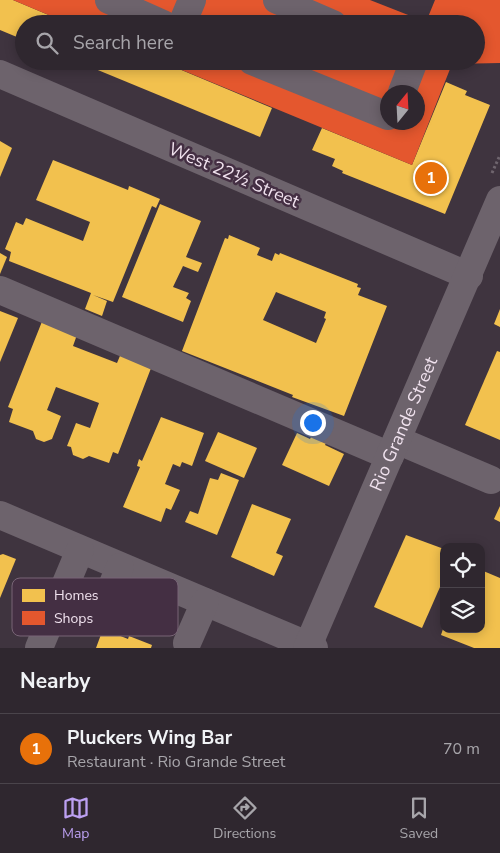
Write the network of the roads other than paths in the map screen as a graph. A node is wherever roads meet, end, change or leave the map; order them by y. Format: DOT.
graph roads {
  1 [pos="109,0"];
  2 [pos="192,0"];
  3 [pos="277,0"];
  4 [pos="143,15"];
  5 [pos="186,15"];
  6 [pos="312,15"];
  7 [pos="274,70"];
  8 [pos="411,70"];
  9 [pos="0,74"];
  10 [pos="405,85"];
  11 [pos="380,113"];
  12 [pos="500,200"];
  13 [pos="469,276"];
  14 [pos="0,290"];
  15 [pos="393,448"];
  16 [pos="491,480"];
  17 [pos="0,515"];
  18 [pos="80,550"];
  19 [pos="120,567"];
  20 [pos="69,578"];
  21 [pos="115,578"];
  22 [pos="146,578"];
  23 [pos="178,591"];
  24 [pos="204,602"];
  25 [pos="44,636"];
  26 [pos="187,642"];
  27 [pos="310,647"];
  28 [pos="39,648"];
  1 -- 4 [label="street"];
  2 -- 5 [label="street"];
  3 -- 6 [label="street"];
  7 -- 11 [label="street"];
  8 -- 10 [label="street"];
  9 -- 13 [label="street, West 22½ Street"];
  12 -- 13 [label="street, Rio Grande Street"];
  13 -- 15 [label="street, Rio Grande Street"];
  14 -- 15 [label="street"];
  15 -- 16 [label="street"];
  15 -- 27 [label="street, Rio Grande Street"];
  17 -- 18 [label="street"];
  18 -- 19 [label="street"];
  18 -- 20 [label="street"];
  19 -- 21 [label="street"];
  19 -- 22 [label="street"];
  23 -- 24 [label="street"];
  24 -- 26 [label="street"];
  24 -- 27 [label="street"];
  25 -- 28 [label="street"];
}
